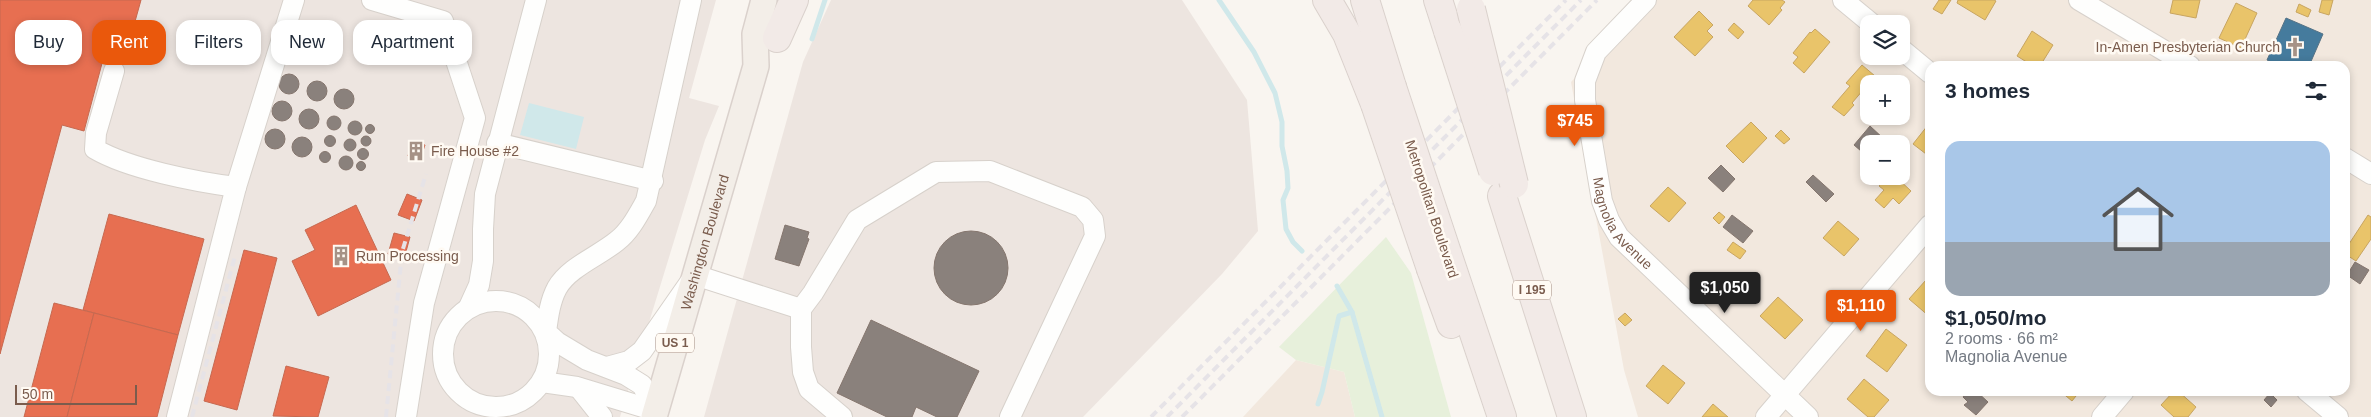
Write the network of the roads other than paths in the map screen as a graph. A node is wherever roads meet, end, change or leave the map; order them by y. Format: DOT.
graph roads {
  1 [pos="294,0"];
  2 [pos="372,0"];
  3 [pos="536,0"];
  4 [pos="691,0"];
  5 [pos="764,0"];
  6 [pos="788,0"];
  7 [pos="794,0"];
  8 [pos="1327,0"];
  9 [pos="1365,0"];
  10 [pos="1438,0"];
  11 [pos="1646,0"];
  12 [pos="1843,0"];
  13 [pos="2079,0"];
  14 [pos="1470,5"];
  15 [pos="1861,15"];
  16 [pos="777,38"];
  17 [pos="1910,56"];
  18 [pos="2182,61"];
  19 [pos="756,66"];
  20 [pos="1925,69"];
  21 [pos="114,71"];
  22 [pos="1383,96"];
  23 [pos="497,143"];
  24 [pos="2350,161"];
  25 [pos="2371,174"];
  26 [pos="653,181"];
  27 [pos="236,187"];
  28 [pos="1508,190"];
  29 [pos="1925,231"];
  30 [pos="1439,261"];
  31 [pos="695,274"];
  32 [pos="469,307"];
  33 [pos="801,309"];
  34 [pos="546,332"];
  35 [pos="607,367"];
  36 [pos="542,382"];
  37 [pos="577,387"];
  38 [pos="1785,395"];
  39 [pos="2120,396"];
  40 [pos="2313,396"];
  41 [pos="500,412"];
  42 [pos="655,414"];
  43 [pos="177,417"];
  44 [pos="406,417"];
  45 [pos="602,417"];
  46 [pos="842,417"];
  47 [pos="1010,417"];
  48 [pos="1484,417"];
  49 [pos="1502,417"];
  50 [pos="1572,417"];
  51 [pos="1766,417"];
  52 [pos="1808,417"];
  53 [pos="2102,417"];
  54 [pos="2338,417"];
  1 -- 27 [label="street"];
  2 -- 44 [label="street"];
  3 -- 23 [label="street"];
  4 -- 26 [label="street"];
  5 -- 19 [label="main road, Washington Boulevard / US 1"];
  6 -- 16 [label="main road, Washington Boulevard / US 1"];
  7 -- 16 [label="highway"];
  8 -- 22 [label="highway"];
  9 -- 22 [label="highway, Metropolitan Boulevard"];
  10 -- 28 [label="highway, I 195, bridge"];
  11 -- 38 [label="street, Magnolia Avenue"];
  12 -- 15 [label="street"];
  13 -- 18 [label="street"];
  14 -- 28 [label="highway, bridge"];
  16 -- 19 [label="main road, Washington Boulevard / US 1"];
  17 -- 20 [label="street"];
  19 -- 31 [label="main road, Washington Boulevard / US 1"];
  21 -- 27 [label="street"];
  22 -- 30 [label="highway, Metropolitan Boulevard, bridge"];
  23 -- 26 [label="street"];
  23 -- 32 [label="street"];
  24 -- 25 [label="street"];
  26 -- 34 [label="street"];
  27 -- 43 [label="street"];
  28 -- 50 [label="highway, I 195"];
  29 -- 38 [label="street"];
  30 -- 48 [label="highway"];
  30 -- 49 [label="highway, Metropolitan Boulevard"];
  31 -- 33 [label="street"];
  31 -- 35 [label="street"];
  31 -- 42 [label="main road, Washington Boulevard / US 1"];
  32 -- 34 [label="street"];
  32 -- 41 [label="street"];
  33 -- 46 [label="street"];
  33 -- 47 [label="street"];
  34 -- 35 [label="street"];
  34 -- 36 [label="street"];
  35 -- 42 [label="street"];
  36 -- 37 [label="street"];
  36 -- 41 [label="street"];
  37 -- 42 [label="street"];
  37 -- 45 [label="street"];
  38 -- 51 [label="street"];
  38 -- 52 [label="street, Magnolia Avenue"];
  39 -- 53 [label="street"];
  40 -- 54 [label="street"];
}
